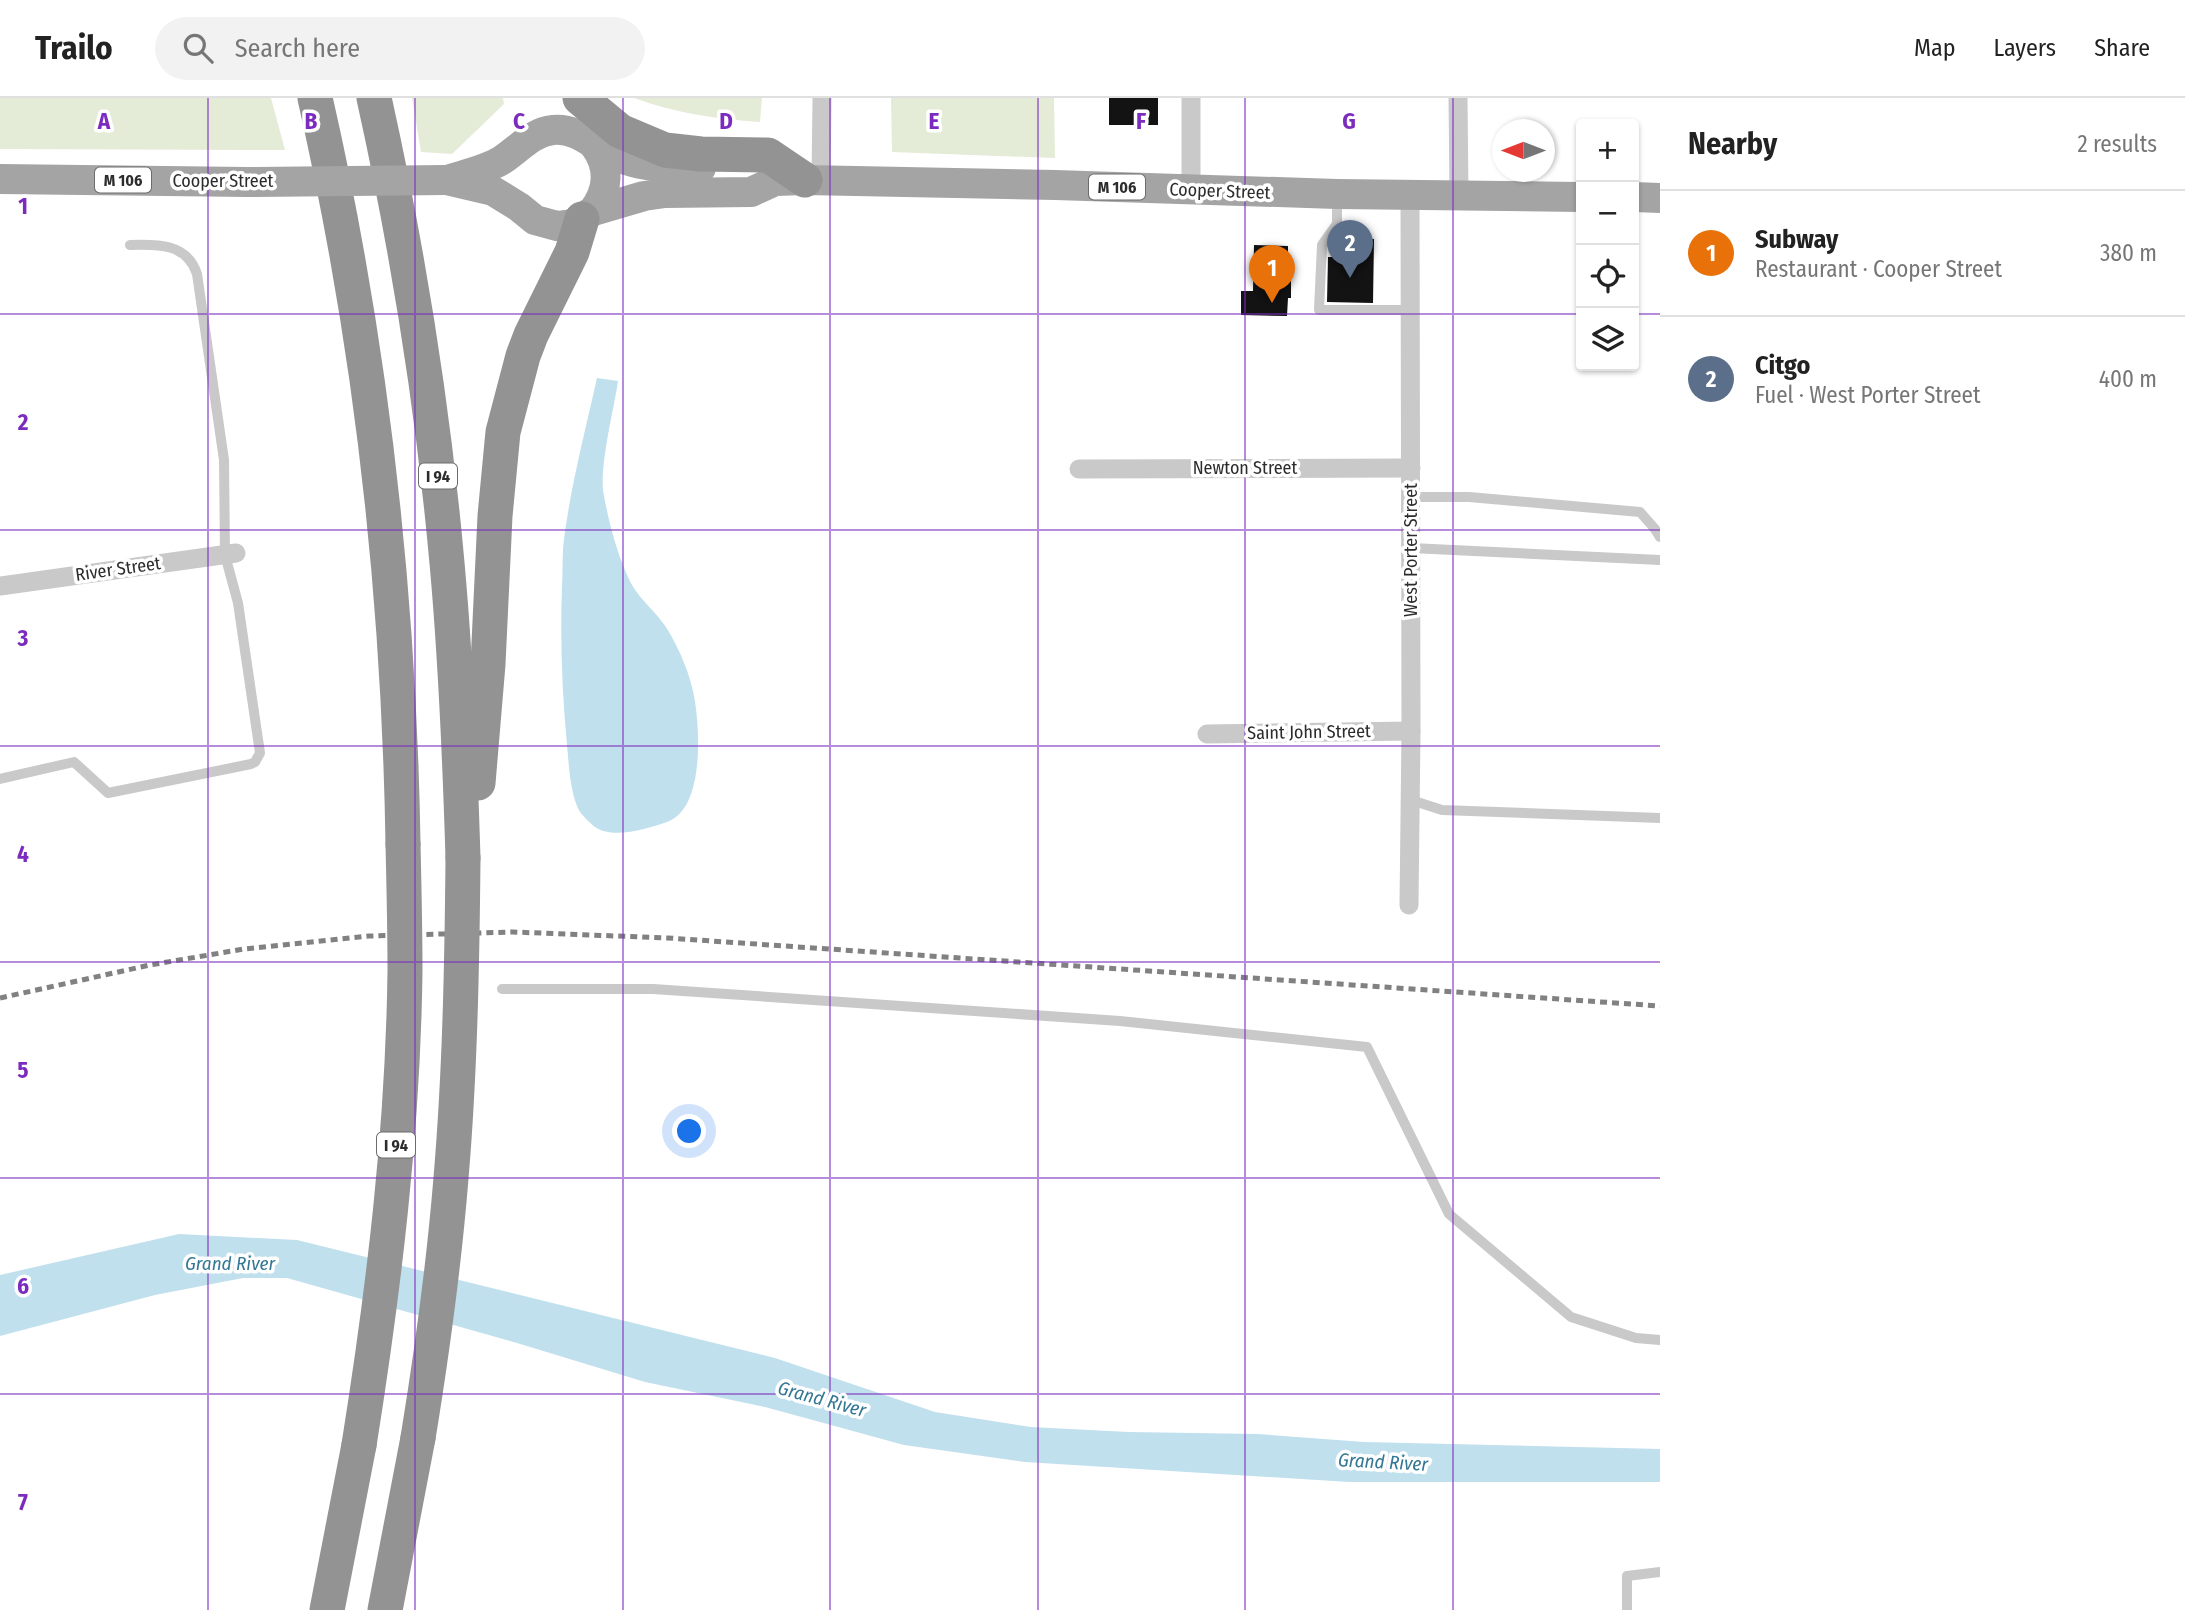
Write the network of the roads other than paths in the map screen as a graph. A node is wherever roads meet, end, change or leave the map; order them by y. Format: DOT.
graph roads {
  1 [pos="303,98"];
  2 [pos="315,98"];
  3 [pos="374,98"];
  4 [pos="564,98"];
  5 [pos="580,98"];
  6 [pos="822,98"];
  7 [pos="1191,98"];
  8 [pos="1458,98"];
  9 [pos="589,141"];
  10 [pos="520,147"];
  11 [pos="0,179"];
  12 [pos="446,180"];
  13 [pos="800,180"];
  14 [pos="1191,190"];
  15 [pos="1337,194"];
  16 [pos="1459,195"];
  17 [pos="1410,196"];
  18 [pos="1576,197"];
  19 [pos="1639,197"];
  20 [pos="1660,198"];
  21 [pos="519,207"];
  22 [pos="338,211"];
  23 [pos="588,215"];
  24 [pos="130,245"];
  25 [pos="1410,310"];
  26 [pos="1410,468"];
  27 [pos="1079,469"];
  28 [pos="1410,497"];
  29 [pos="1660,537"];
  30 [pos="1411,548"];
  31 [pos="230,554"];
  32 [pos="1660,560"];
  33 [pos="0,586"];
  34 [pos="1411,731"];
  35 [pos="1207,734"];
  36 [pos="0,779"];
  37 [pos="1410,800"];
  38 [pos="1660,818"];
  39 [pos="463,858"];
  40 [pos="1409,905"];
  41 [pos="502,989"];
  42 [pos="1660,1340"];
  43 [pos="1660,1572"];
  44 [pos="327,1610"];
  45 [pos="385,1610"];
  46 [pos="1627,1610"];
  1 -- 22 [label="highway"];
  2 -- 22 [label="highway, I 94"];
  3 -- 39 [label="highway, I 94"];
  4 -- 9 [label="highway"];
  5 -- 13 [label="highway"];
  6 -- 13 [label="street"];
  7 -- 14 [label="street"];
  8 -- 16 [label="street"];
  9 -- 10 [label="main road, Cooper Street / M 106"];
  9 -- 13 [label="main road, Cooper Street / M 106"];
  9 -- 23 [label="main road"];
  10 -- 12 [label="main road, Cooper Street / M 106"];
  10 -- 21 [label="main road"];
  11 -- 12 [label="main road, Cooper Street / M 106, bridge"];
  12 -- 21 [label="main road, Cooper Street / M 106"];
  13 -- 14 [label="main road, Cooper Street / M 106"];
  13 -- 23 [label="main road, Cooper Street / M 106"];
  14 -- 15 [label="main road, Cooper Street / M 106"];
  15 -- 17 [label="main road, Cooper Street / M 106"];
  15 -- 25 [label="lane"];
  16 -- 17 [label="main road, Cooper Street / M 106"];
  16 -- 18 [label="main road, Cooper Street / M 106"];
  17 -- 25 [label="street, West Porter Street"];
  19 -- 20 [label="main road"];
  21 -- 23 [label="main road, Cooper Street / M 106"];
  22 -- 44 [label="highway, I 94, bridge"];
  23 -- 39 [label="highway"];
  24 -- 31 [label="lane"];
  25 -- 26 [label="street, West Porter Street"];
  26 -- 27 [label="street, Newton Street"];
  26 -- 28 [label="street, West Porter Street"];
  28 -- 29 [label="lane"];
  28 -- 30 [label="street, West Porter Street"];
  30 -- 32 [label="lane"];
  30 -- 34 [label="street, West Porter Street"];
  31 -- 33 [label="street, River Street"];
  31 -- 36 [label="lane"];
  34 -- 35 [label="street, Saint John Street"];
  34 -- 37 [label="street, West Porter Street"];
  37 -- 38 [label="lane"];
  37 -- 40 [label="street, West Porter Street"];
  39 -- 45 [label="highway, I 94, bridge"];
  41 -- 42 [label="lane"];
  43 -- 46 [label="lane"];
}
